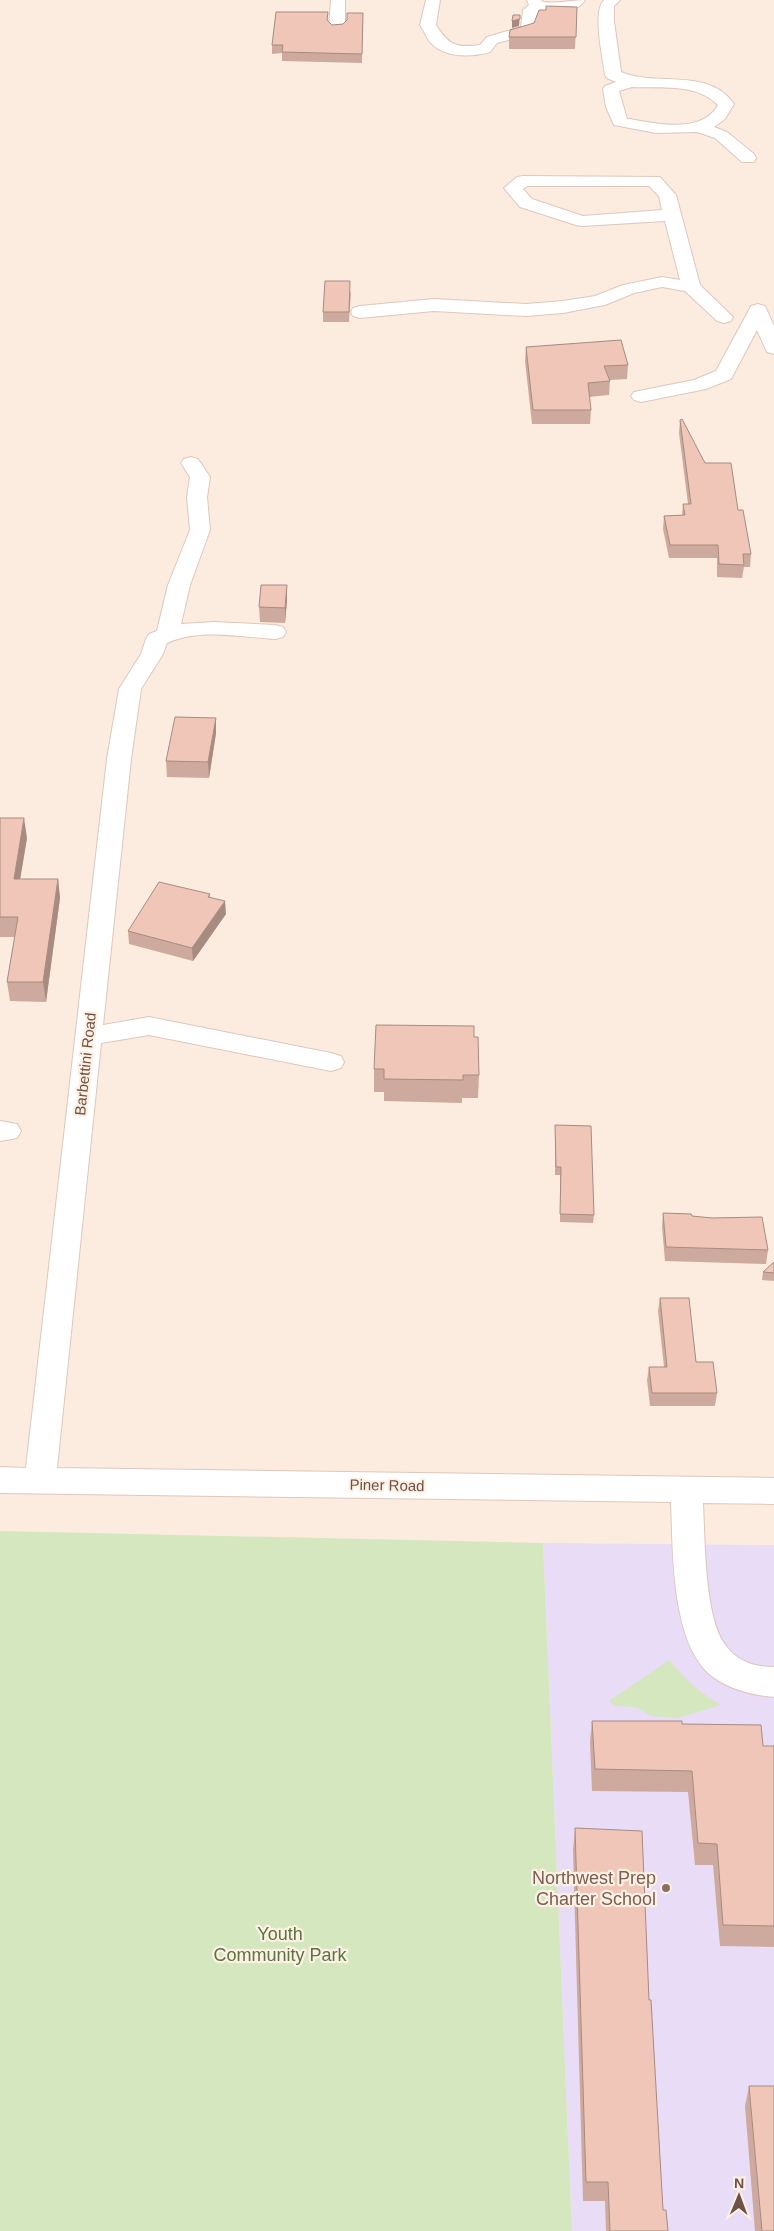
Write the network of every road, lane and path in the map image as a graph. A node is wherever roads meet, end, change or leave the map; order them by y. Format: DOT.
graph roads {
  1 [pos="338,0"];
  2 [pos="433,0"];
  3 [pos="578,0"];
  4 [pos="613,0"];
  5 [pos="536,3"];
  6 [pos="337,29"];
  7 [pos="630,82"];
  8 [pos="699,127"];
  9 [pos="748,158"];
  10 [pos="672,215"];
  11 [pos="691,287"];
  12 [pos="766,309"];
  13 [pos="360,312"];
  14 [pos="724,317"];
  15 [pos="705,321"];
  16 [pos="774,348"];
  17 [pos="641,396"];
  18 [pos="191,463"];
  19 [pos="168,632"];
  20 [pos="275,632"];
  21 [pos="88,1036"];
  22 [pos="331,1062"];
  23 [pos="0,1480"];
  24 [pos="40,1481"];
  25 [pos="686,1489"];
  26 [pos="774,1491"];
  27 [pos="774,1682"];
  1 -- 6 [label="street"];
  2 -- 5 [label="street"];
  3 -- 5 [label="street"];
  4 -- 7 [label="street"];
  7 -- 8 [label="street"];
  7 -- 8 [label="street"];
  8 -- 9 [label="street"];
  10 -- 10 [label="street"];
  10 -- 11 [label="street"];
  11 -- 13 [label="street"];
  11 -- 14 [label="street"];
  12 -- 14 [label="street"];
  12 -- 16 [label="street"];
  12 -- 17 [label="street"];
  14 -- 15 [label="street"];
  18 -- 19 [label="street"];
  19 -- 20 [label="street"];
  19 -- 21 [label="street, Barbettini Road"];
  21 -- 22 [label="street"];
  21 -- 24 [label="street, Barbettini Road"];
  23 -- 24 [label="street, Piner Road"];
  24 -- 25 [label="street, Piner Road"];
  25 -- 26 [label="street, Piner Road"];
  25 -- 27 [label="street"];
}
